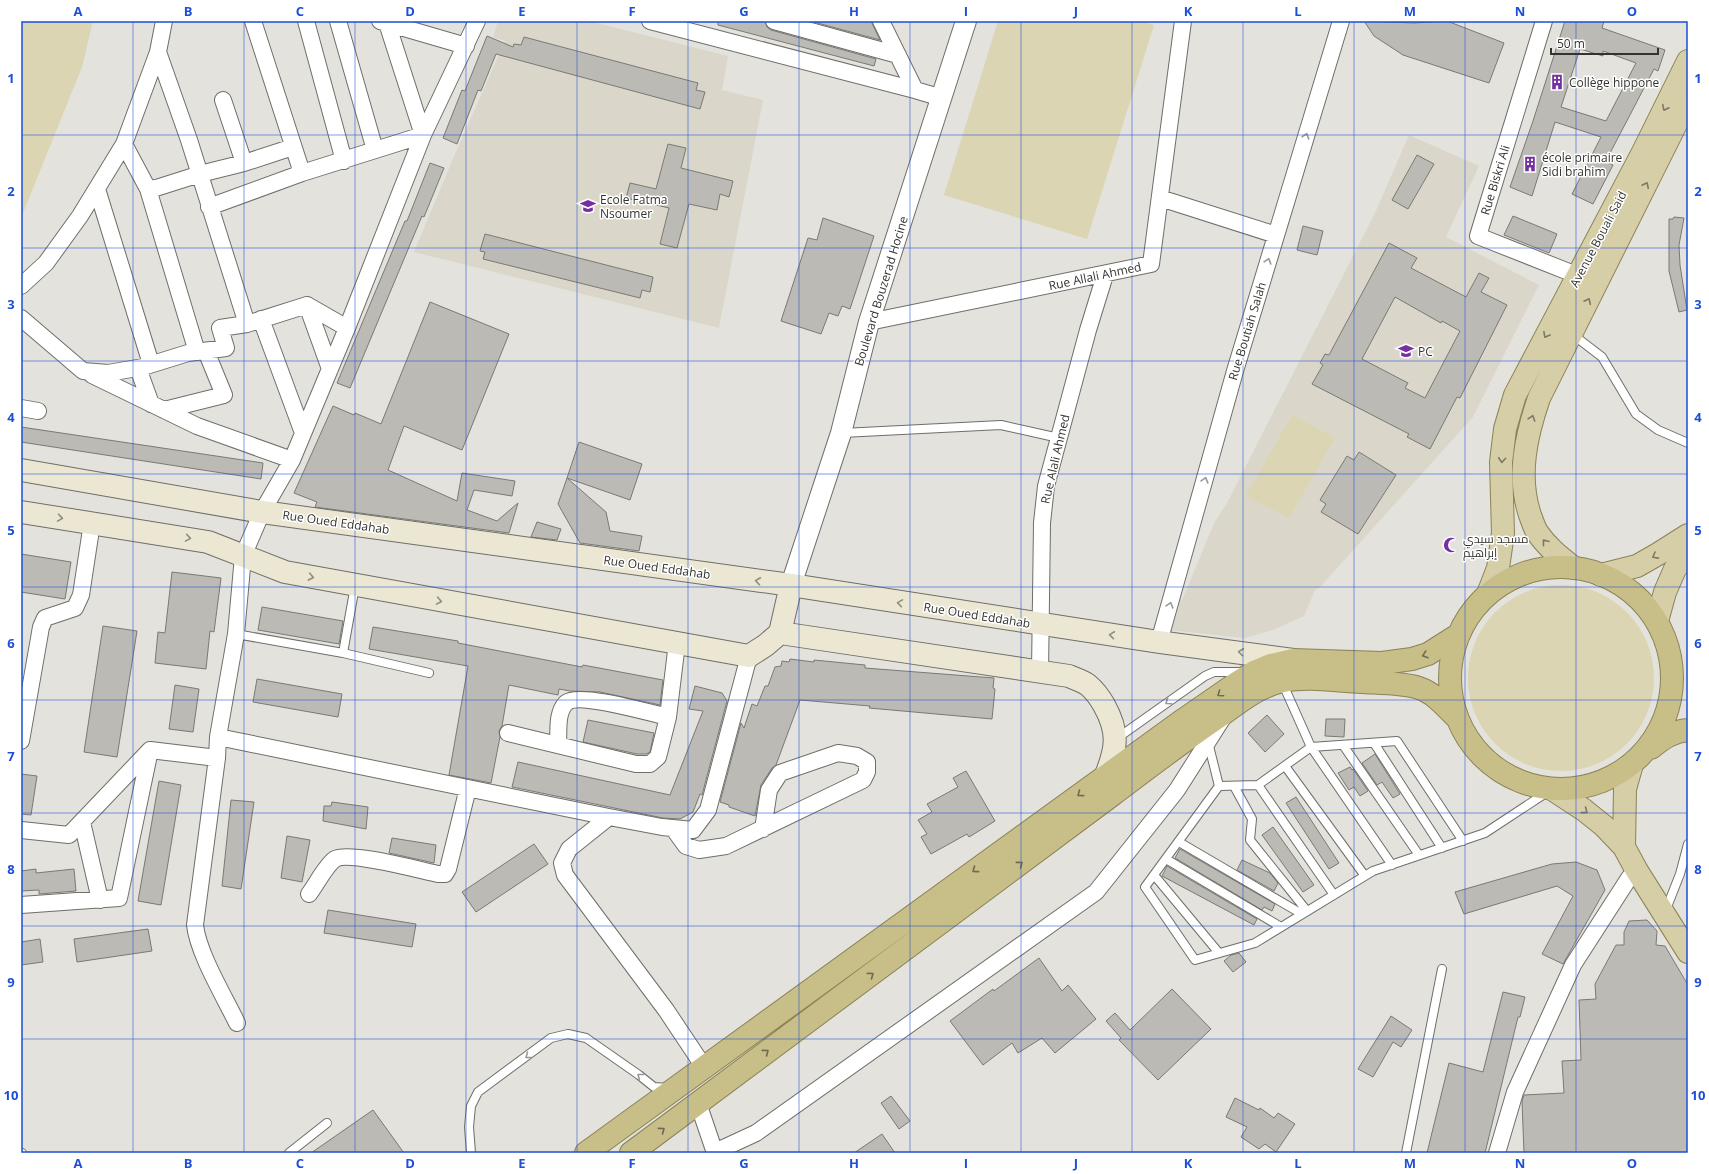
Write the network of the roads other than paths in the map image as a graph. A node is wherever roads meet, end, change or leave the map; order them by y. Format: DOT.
graph roads {
  1 [pos="164,21"];
  2 [pos="253,21"];
  3 [pos="306,21"];
  4 [pos="338,21"];
  5 [pos="477,21"];
  6 [pos="650,21"];
  7 [pos="774,21"];
  8 [pos="824,21"];
  9 [pos="881,21"];
  10 [pos="966,21"];
  11 [pos="1183,21"];
  12 [pos="1341,21"];
  13 [pos="1544,21"];
  14 [pos="383,22"];
  15 [pos="832,37"];
  16 [pos="466,46"];
  17 [pos="158,52"];
  18 [pos="898,55"];
  19 [pos="1685,73"];
  20 [pos="915,90"];
  21 [pos="942,98"];
  22 [pos="223,100"];
  23 [pos="1688,100"];
  24 [pos="423,135"];
  25 [pos="124,144"];
  26 [pos="293,147"];
  27 [pos="375,150"];
  28 [pos="344,161"];
  29 [pos="244,163"];
  30 [pos="302,173"];
  31 [pos="200,174"];
  32 [pos="97,189"];
  33 [pos="148,189"];
  34 [pos="1160,198"];
  35 [pos="209,207"];
  36 [pos="1276,235"];
  37 [pos="1105,275"];
  38 [pos="1579,276"];
  39 [pos="21,286"];
  40 [pos="307,305"];
  41 [pos="21,318"];
  42 [pos="254,321"];
  43 [pos="869,322"];
  44 [pos="347,328"];
  45 [pos="1572,333"];
  46 [pos="201,351"];
  47 [pos="144,366"];
  48 [pos="330,369"];
  49 [pos="83,371"];
  50 [pos="158,407"];
  51 [pos="21,408"];
  52 [pos="38,411"];
  53 [pos="303,433"];
  54 [pos="841,433"];
  55 [pos="1059,438"];
  56 [pos="1688,443"];
  57 [pos="292,460"];
  58 [pos="21,470"];
  59 [pos="21,512"];
  60 [pos="262,512"];
  61 [pos="92,523"];
  62 [pos="1688,535"];
  63 [pos="1688,554"];
  64 [pos="243,556"];
  65 [pos="1574,568"];
  66 [pos="1601,574"];
  67 [pos="791,585"];
  68 [pos="355,586"];
  69 [pos="1488,594"];
  70 [pos="1657,621"];
  71 [pos="1041,625"];
  72 [pos="780,633"];
  73 [pos="236,634"];
  74 [pos="1458,635"];
  75 [pos="1159,642"];
  76 [pos="677,643"];
  77 [pos="343,653"];
  78 [pos="749,656"];
  79 [pos="1671,658"];
  80 [pos="1293,660"];
  81 [pos="1040,672"];
  82 [pos="1254,672"];
  83 [pos="429,673"];
  84 [pos="1282,681"];
  85 [pos="1688,685"];
  86 [pos="1228,710"];
  87 [pos="668,717"];
  88 [pos="1457,718"];
  89 [pos="1688,730"];
  90 [pos="508,733"];
  91 [pos="218,737"];
  92 [pos="1115,740"];
  93 [pos="21,741"];
  94 [pos="1208,741"];
  95 [pos="1374,743"];
  96 [pos="558,745"];
  97 [pos="1343,745"];
  98 [pos="1311,747"];
  99 [pos="150,750"];
  100 [pos="217,758"];
  101 [pos="1638,758"];
  102 [pos="1285,766"];
  103 [pos="1106,775"];
  104 [pos="1258,785"];
  105 [pos="1219,786"];
  106 [pos="1234,786"];
  107 [pos="468,788"];
  108 [pos="1552,789"];
  109 [pos="609,817"];
  110 [pos="82,822"];
  111 [pos="673,828"];
  112 [pos="763,829"];
  113 [pos="21,830"];
  114 [pos="1463,841"];
  115 [pos="1179,842"];
  116 [pos="1688,844"];
  117 [pos="1624,847"];
  118 [pos="1442,848"];
  119 [pos="1419,855"];
  120 [pos="1166,859"];
  121 [pos="1392,864"];
  122 [pos="1637,871"];
  123 [pos="1154,875"];
  124 [pos="1364,876"];
  125 [pos="309,894"];
  126 [pos="1334,895"];
  127 [pos="100,900"];
  128 [pos="21,905"];
  129 [pos="1304,913"];
  130 [pos="1664,914"];
  131 [pos="1281,927"];
  132 [pos="1685,942"];
  133 [pos="1219,953"];
  134 [pos="1442,969"];
  135 [pos="237,1023"];
  136 [pos="704,1067"];
  137 [pos="675,1088"];
  138 [pos="698,1103"];
  139 [pos="327,1122"];
  140 [pos="289,1153"];
  141 [pos="471,1153"];
  142 [pos="586,1153"];
  143 [pos="631,1153"];
  144 [pos="715,1153"];
  145 [pos="1406,1153"];
  146 [pos="1498,1153"];
  1 -- 17 [label="street"];
  2 -- 26 [label="street"];
  3 -- 28 [label="street"];
  4 -- 27 [label="street"];
  5 -- 16 [label="street"];
  6 -- 20 [label="street"];
  7 -- 15 [label="street"];
  8 -- 15 [label="street"];
  9 -- 18 [label="street"];
  10 -- 21 [label="street, Boulevard Bouzerad Hocine"];
  11 -- 34 [label="street, Rue Allali Ahmed"];
  36 -- 12 [label="street, Rue Boutiah Salah, one-way"];
  13 -- 38 [label="street, Rue Biskri Ali"];
  14 -- 16 [label="street"];
  14 -- 24 [label="street"];
  15 -- 18 [label="street"];
  16 -- 24 [label="street"];
  17 -- 25 [label="street"];
  17 -- 31 [label="street"];
  18 -- 20 [label="street"];
  19 -- 38 [label="main road, Avenue Bouali Said, one-way"];
  20 -- 21 [label="street"];
  21 -- 43 [label="street, Boulevard Bouzerad Hocine"];
  22 -- 29 [label="street"];
  45 -- 23 [label="main road, one-way"];
  24 -- 27 [label="street"];
  24 -- 44 [label="street"];
  25 -- 32 [label="street"];
  25 -- 33 [label="street"];
  26 -- 29 [label="street"];
  26 -- 30 [label="street"];
  27 -- 28 [label="street"];
  28 -- 30 [label="street"];
  29 -- 31 [label="street"];
  30 -- 35 [label="street"];
  31 -- 33 [label="street"];
  31 -- 35 [label="street"];
  32 -- 39 [label="street"];
  32 -- 47 [label="street"];
  33 -- 46 [label="street"];
  34 -- 36 [label="street"];
  34 -- 37 [label="street, Rue Allali Ahmed"];
  35 -- 42 [label="street"];
  75 -- 36 [label="street, Rue Boutiah Salah, one-way"];
  37 -- 43 [label="street, Rue Allali Ahmed"];
  37 -- 55 [label="street, Rue Alali Ahmed"];
  38 -- 69 [label="main road, Avenue Bouali Said, one-way"];
  40 -- 42 [label="street"];
  40 -- 44 [label="street"];
  40 -- 48 [label="street"];
  41 -- 49 [label="street"];
  42 -- 46 [label="street"];
  42 -- 53 [label="street"];
  43 -- 54 [label="street, Boulevard Bouzerad Hocine"];
  44 -- 48 [label="street"];
  45 -- 56 [label="lane"];
  65 -- 45 [label="main road, one-way"];
  46 -- 47 [label="street"];
  46 -- 50 [label="street"];
  47 -- 49 [label="street"];
  47 -- 50 [label="street"];
  48 -- 53 [label="street"];
  49 -- 50 [label="street"];
  50 -- 57 [label="street"];
  51 -- 52 [label="street"];
  53 -- 57 [label="street"];
  54 -- 55 [label="lane"];
  54 -- 67 [label="street, Boulevard Bouzerad Hocine"];
  55 -- 71 [label="street, Rue Alali Ahmed"];
  57 -- 60 [label="street"];
  58 -- 60 [label="main road, Rue Oued Eddahab"];
  59 -- 61 [label="main road, one-way"];
  60 -- 64 [label="street"];
  67 -- 60 [label="main road, Rue Oued Eddahab, one-way"];
  61 -- 64 [label="main road, one-way"];
  61 -- 93 [label="street"];
  62 -- 66 [label="main road, one-way"];
  63 -- 70 [label="main road"];
  64 -- 68 [label="main road, one-way"];
  64 -- 73 [label="street"];
  65 -- 66 [label="highway"];
  65 -- 69 [label="highway"];
  66 -- 70 [label="highway"];
  71 -- 67 [label="main road, Rue Oued Eddahab, one-way"];
  67 -- 72 [label="main road"];
  68 -- 76 [label="main road, one-way"];
  68 -- 77 [label="lane"];
  69 -- 74 [label="highway"];
  70 -- 79 [label="highway"];
  75 -- 71 [label="main road, Rue Oued Eddahab, one-way"];
  71 -- 81 [label="street, Rue Alali Ahmed"];
  72 -- 78 [label="main road"];
  72 -- 81 [label="main road"];
  73 -- 77 [label="lane"];
  73 -- 91 [label="street"];
  74 -- 80 [label="highway, one-way"];
  74 -- 88 [label="highway"];
  80 -- 75 [label="main road, Rue Oued Eddahab, one-way"];
  76 -- 78 [label="main road"];
  76 -- 87 [label="street"];
  77 -- 83 [label="lane"];
  78 -- 111 [label="street"];
  79 -- 85 [label="highway"];
  79 -- 101 [label="highway"];
  80 -- 82 [label="highway"];
  81 -- 92 [label="main road"];
  82 -- 92 [label="lane, one-way"];
  82 -- 103 [label="highway, one-way"];
  84 -- 86 [label="highway"];
  84 -- 88 [label="highway"];
  84 -- 98 [label="lane"];
  86 -- 94 [label="street"];
  138 -- 86 [label="highway, one-way"];
  87 -- 96 [label="street"];
  87 -- 96 [label="street"];
  88 -- 108 [label="highway"];
  89 -- 101 [label="highway"];
  90 -- 96 [label="street"];
  91 -- 100 [label="street"];
  91 -- 107 [label="street"];
  92 -- 103 [label="main road"];
  94 -- 105 [label="lane"];
  94 -- 144 [label="street"];
  95 -- 97 [label="lane"];
  95 -- 114 [label="lane"];
  95 -- 118 [label="lane"];
  97 -- 98 [label="lane"];
  97 -- 119 [label="lane"];
  98 -- 102 [label="lane"];
  98 -- 121 [label="lane"];
  99 -- 100 [label="street"];
  99 -- 110 [label="street"];
  99 -- 127 [label="street"];
  100 -- 135 [label="street"];
  101 -- 108 [label="highway"];
  101 -- 117 [label="main road"];
  102 -- 104 [label="lane"];
  102 -- 124 [label="lane"];
  103 -- 136 [label="highway, one-way"];
  104 -- 106 [label="lane"];
  104 -- 126 [label="lane"];
  105 -- 106 [label="lane"];
  105 -- 115 [label="lane"];
  106 -- 129 [label="lane"];
  107 -- 109 [label="street"];
  107 -- 125 [label="street"];
  108 -- 114 [label="lane"];
  108 -- 117 [label="main road, one-way"];
  109 -- 111 [label="street"];
  109 -- 136 [label="street"];
  110 -- 113 [label="street"];
  110 -- 127 [label="street"];
  111 -- 112 [label="street"];
  112 -- 112 [label="street"];
  114 -- 118 [label="lane"];
  115 -- 120 [label="lane"];
  115 -- 129 [label="lane"];
  116 -- 130 [label="lane"];
  117 -- 122 [label="main road"];
  118 -- 119 [label="lane"];
  119 -- 121 [label="lane"];
  120 -- 123 [label="lane"];
  120 -- 131 [label="lane"];
  121 -- 124 [label="lane"];
  122 -- 130 [label="main road"];
  122 -- 146 [label="street"];
  123 -- 133 [label="lane"];
  123 -- 133 [label="lane"];
  124 -- 126 [label="lane"];
  126 -- 129 [label="lane"];
  127 -- 128 [label="street"];
  129 -- 131 [label="lane"];
  130 -- 132 [label="main road"];
  131 -- 133 [label="lane"];
  134 -- 145 [label="lane"];
  136 -- 137 [label="highway"];
  137 -- 141 [label="lane, one-way"];
  137 -- 142 [label="highway"];
  143 -- 138 [label="highway, one-way"];
  138 -- 144 [label="street"];
  139 -- 140 [label="lane"];
}
